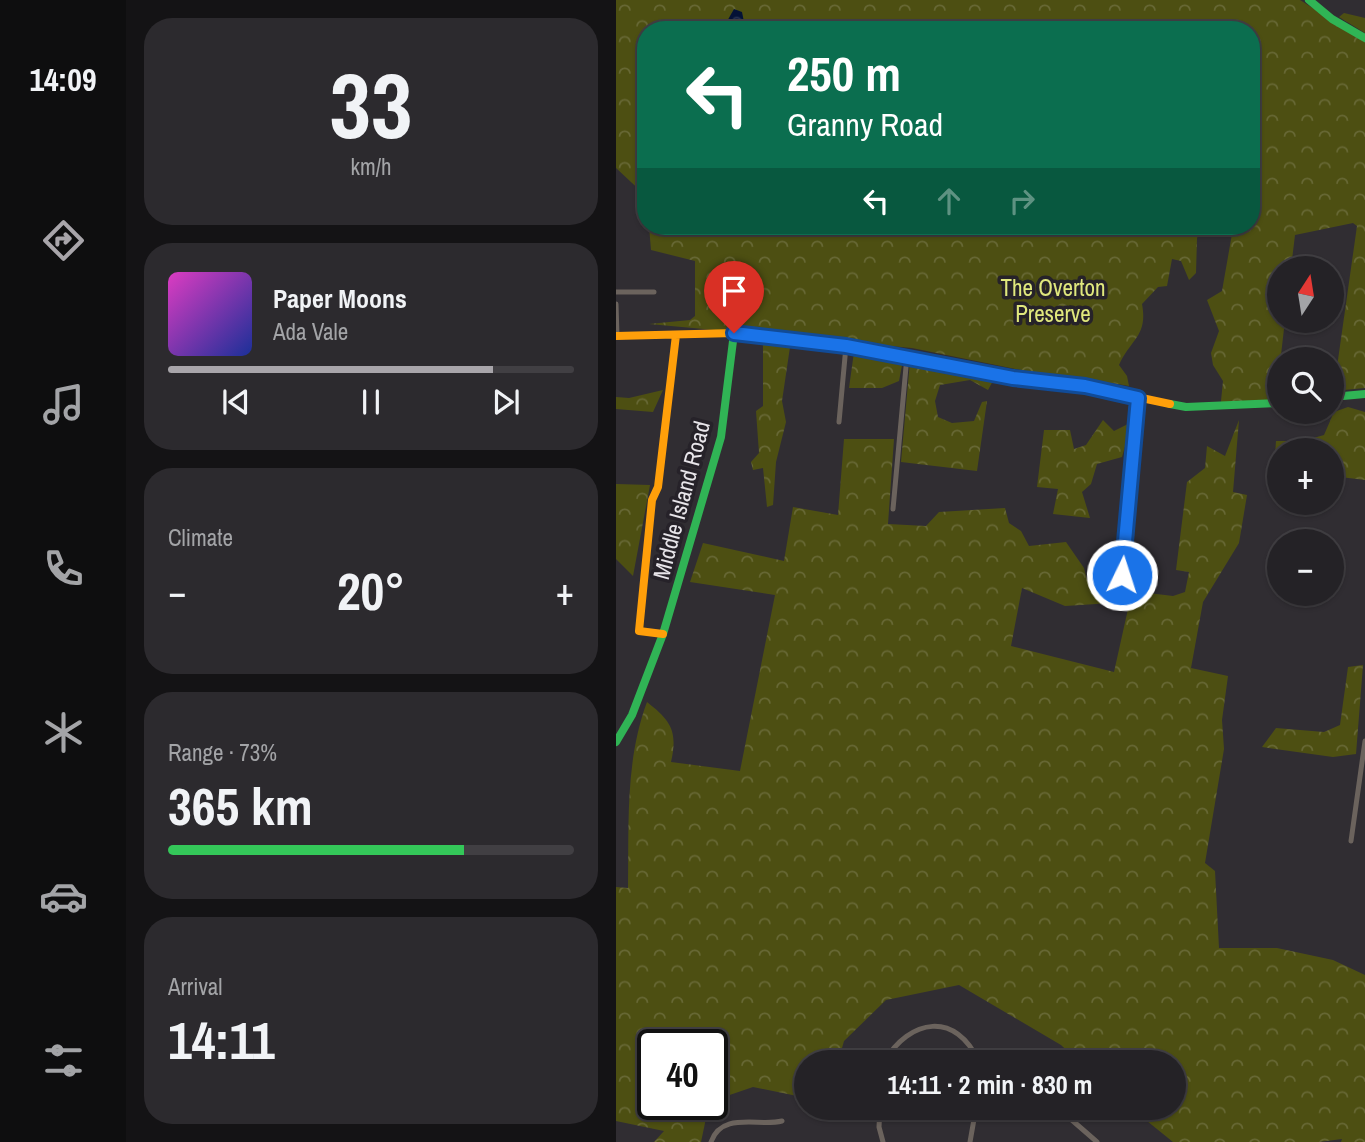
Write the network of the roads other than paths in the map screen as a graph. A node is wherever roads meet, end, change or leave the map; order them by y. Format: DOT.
graph roads {
  1 [pos="1309,0"];
  2 [pos="1365,38"];
  3 [pos="616,292"];
  4 [pos="654,292"];
  5 [pos="616,304"];
  6 [pos="734,333"];
  7 [pos="676,335"];
  8 [pos="616,336"];
  9 [pos="846,346"];
  10 [pos="907,356"];
  11 [pos="1365,394"];
  12 [pos="1344,396"];
  13 [pos="1138,398"];
  14 [pos="1267,404"];
  15 [pos="839,422"];
  16 [pos="893,509"];
  17 [pos="1118,606"];
  18 [pos="663,634"];
  19 [pos="1365,741"];
  20 [pos="616,742"];
  21 [pos="1351,841"];
  22 [pos="892,1050"];
  23 [pos="973,1050"];
  24 [pos="879,1120"];
  25 [pos="974,1120"];
  26 [pos="1072,1120"];
  27 [pos="782,1121"];
  28 [pos="711,1142"];
  29 [pos="883,1142"];
  30 [pos="970,1142"];
  31 [pos="1097,1142"];
  1 -- 2 [label="street"];
  3 -- 4 [label="street"];
  5 -- 8 [label="street"];
  6 -- 7 [label="street"];
  6 -- 9 [label="street"];
  6 -- 18 [label="street, Middle Island Road"];
  7 -- 8 [label="street"];
  7 -- 18 [label="street"];
  9 -- 10 [label="street"];
  9 -- 15 [label="street"];
  10 -- 13 [label="street"];
  10 -- 16 [label="street"];
  11 -- 12 [label="street"];
  13 -- 14 [label="street"];
  13 -- 17 [label="street"];
  18 -- 20 [label="street, Middle Island Road"];
  19 -- 21 [label="street"];
  22 -- 23 [label="street"];
  24 -- 29 [label="street"];
  25 -- 30 [label="street"];
  26 -- 31 [label="street"];
  27 -- 28 [label="street"];
}
